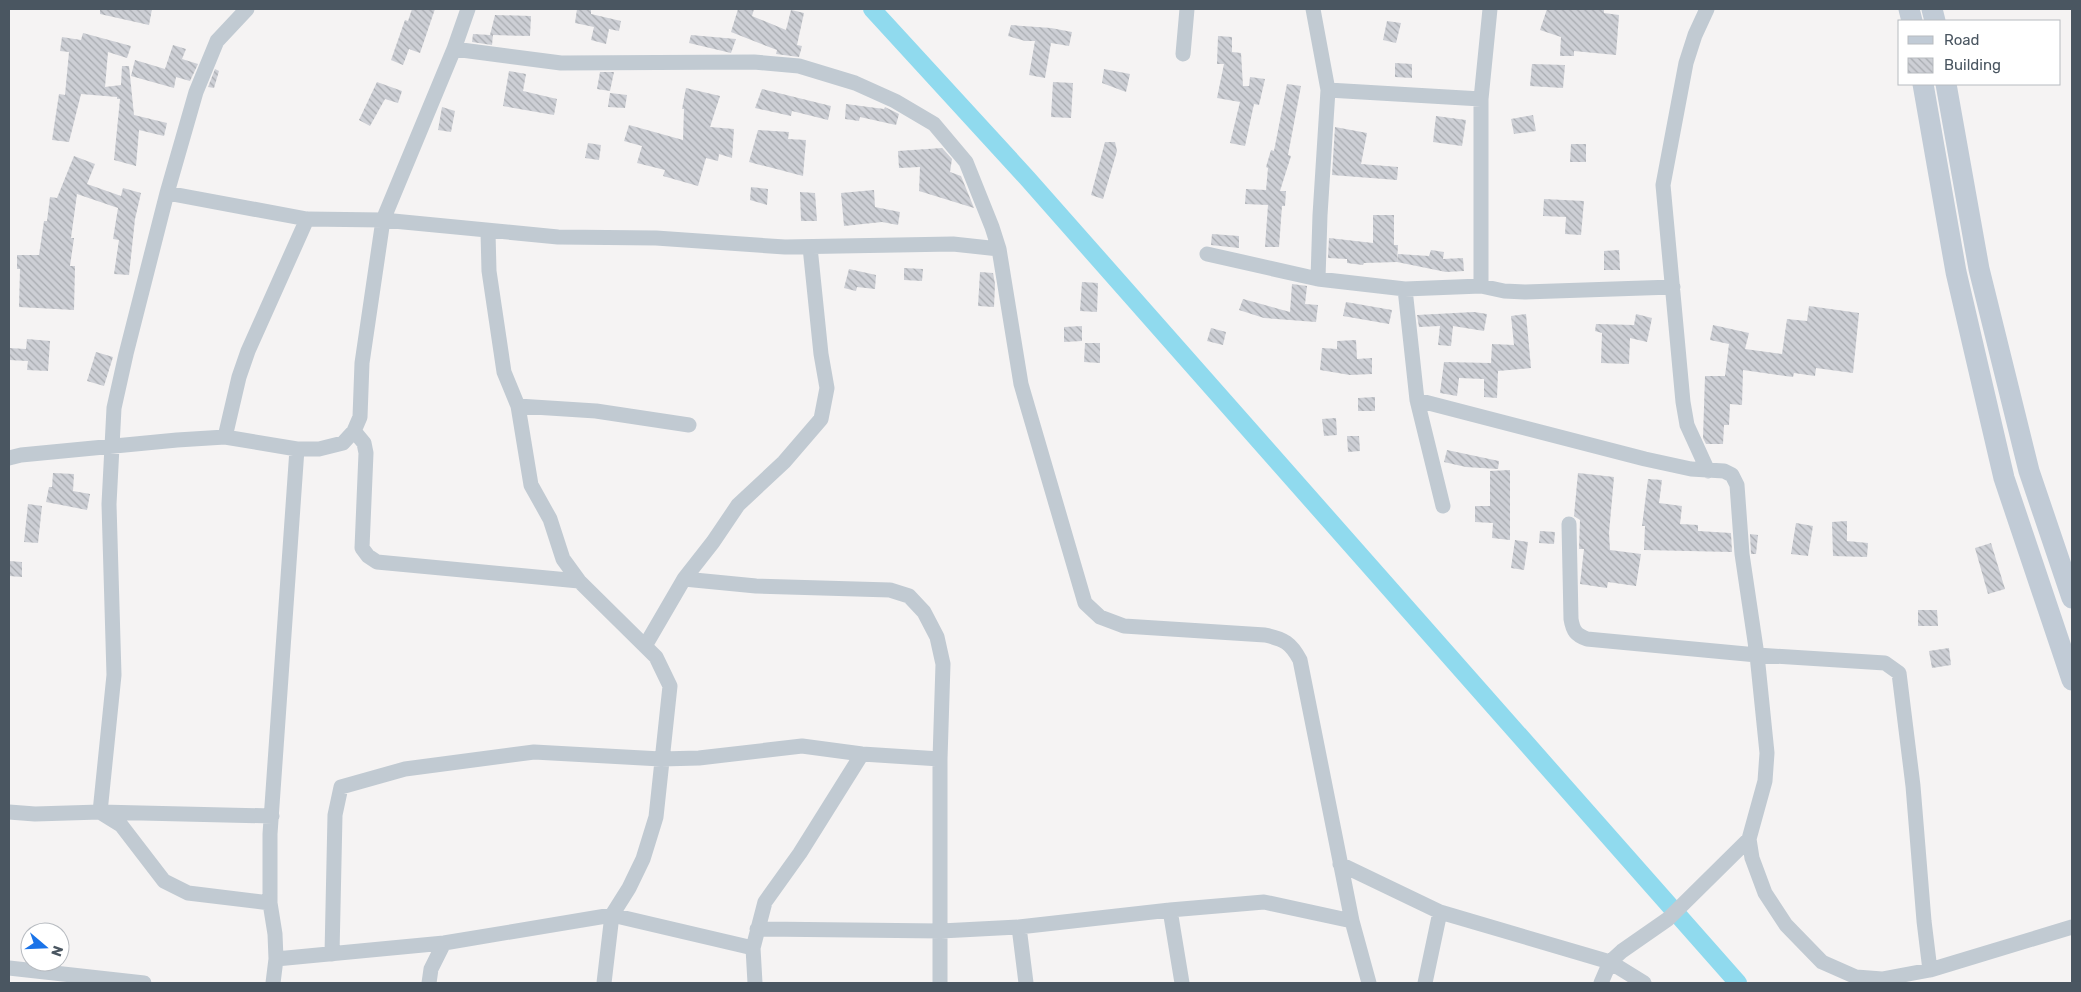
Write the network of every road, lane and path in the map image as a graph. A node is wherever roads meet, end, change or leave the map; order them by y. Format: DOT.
graph roads {
  1 [pos="247,9"];
  2 [pos="468,9"];
  3 [pos="1187,9"];
  4 [pos="1313,9"];
  5 [pos="1490,9"];
  6 [pos="1707,9"];
  7 [pos="454,49"];
  8 [pos="1183,54"];
  9 [pos="1923,85"];
  10 [pos="1946,85"];
  11 [pos="1328,90"];
  12 [pos="1481,99"];
  13 [pos="167,193"];
  14 [pos="307,219"];
  15 [pos="383,220"];
  16 [pos="488,232"];
  17 [pos="810,246"];
  18 [pos="999,249"];
  19 [pos="1207,254"];
  20 [pos="1318,279"];
  21 [pos="1481,286"];
  22 [pos="1674,287"];
  23 [pos="1405,289"];
  24 [pos="1417,400"];
  25 [pos="518,406"];
  26 [pos="689,425"];
  27 [pos="354,431"];
  28 [pos="225,437"];
  29 [pos="111,446"];
  30 [pos="297,449"];
  31 [pos="9,458"];
  32 [pos="1708,471"];
  33 [pos="1443,506"];
  34 [pos="1570,524"];
  35 [pos="684,579"];
  36 [pos="578,581"];
  37 [pos="2072,598"];
  38 [pos="644,646"];
  39 [pos="1758,655"];
  40 [pos="2072,680"];
  41 [pos="862,754"];
  42 [pos="661,759"];
  43 [pos="940,759"];
  44 [pos="9,812"];
  45 [pos="100,812"];
  46 [pos="272,816"];
  47 [pos="1748,838"];
  48 [pos="1340,864"];
  49 [pos="270,903"];
  50 [pos="1170,910"];
  51 [pos="1440,912"];
  52 [pos="612,915"];
  53 [pos="1352,921"];
  54 [pos="1019,927"];
  55 [pos="2072,927"];
  56 [pos="757,929"];
  57 [pos="941,931"];
  58 [pos="444,943"];
  59 [pos="753,948"];
  60 [pos="332,954"];
  61 [pos="276,959"];
  62 [pos="1610,962"];
  63 [pos="9,968"];
  64 [pos="1930,970"];
  65 [pos="144,983"];
  66 [pos="273,983"];
  67 [pos="429,983"];
  68 [pos="604,983"];
  69 [pos="755,983"];
  70 [pos="940,983"];
  71 [pos="1026,983"];
  72 [pos="1182,983"];
  73 [pos="1369,983"];
  74 [pos="1425,983"];
  75 [pos="1602,983"];
  76 [pos="1644,983"];
  1 -- 13 [label="street"];
  2 -- 7 [label="street"];
  3 -- 8 [label="street"];
  4 -- 11 [label="street"];
  5 -- 12 [label="street"];
  6 -- 22 [label="street"];
  7 -- 15 [label="street"];
  7 -- 18 [label="street"];
  9 -- 40 [label="main road"];
  10 -- 37 [label="main road"];
  11 -- 12 [label="street"];
  11 -- 20 [label="street"];
  12 -- 21 [label="street"];
  13 -- 14 [label="street"];
  13 -- 29 [label="street"];
  14 -- 15 [label="street"];
  14 -- 28 [label="street"];
  15 -- 16 [label="street"];
  15 -- 27 [label="street"];
  16 -- 17 [label="street"];
  16 -- 25 [label="street"];
  17 -- 18 [label="street"];
  17 -- 35 [label="street"];
  18 -- 48 [label="street"];
  19 -- 20 [label="street"];
  20 -- 23 [label="street"];
  21 -- 22 [label="street"];
  21 -- 23 [label="street"];
  22 -- 32 [label="street"];
  23 -- 24 [label="street"];
  24 -- 32 [label="street"];
  24 -- 33 [label="street"];
  25 -- 26 [label="street"];
  25 -- 36 [label="street"];
  27 -- 30 [label="street"];
  27 -- 36 [label="street"];
  28 -- 29 [label="street"];
  28 -- 30 [label="street"];
  29 -- 31 [label="street"];
  29 -- 45 [label="street"];
  30 -- 46 [label="street"];
  32 -- 39 [label="street"];
  34 -- 39 [label="street"];
  35 -- 38 [label="street"];
  35 -- 43 [label="street"];
  36 -- 38 [label="street"];
  38 -- 42 [label="street"];
  39 -- 47 [label="street"];
  39 -- 64 [label="street"];
  41 -- 42 [label="street"];
  41 -- 43 [label="street"];
  41 -- 56 [label="street"];
  42 -- 52 [label="street"];
  42 -- 60 [label="street"];
  43 -- 57 [label="street"];
  44 -- 45 [label="street"];
  45 -- 46 [label="street"];
  45 -- 49 [label="street"];
  46 -- 49 [label="street"];
  47 -- 62 [label="street"];
  47 -- 64 [label="street"];
  48 -- 51 [label="street"];
  48 -- 53 [label="street"];
  49 -- 61 [label="street"];
  50 -- 53 [label="street"];
  50 -- 54 [label="street"];
  50 -- 72 [label="street"];
  51 -- 62 [label="street"];
  51 -- 74 [label="street"];
  52 -- 58 [label="street"];
  52 -- 59 [label="street"];
  52 -- 68 [label="street"];
  53 -- 73 [label="street"];
  54 -- 57 [label="street"];
  54 -- 71 [label="street"];
  55 -- 64 [label="street"];
  56 -- 57 [label="street"];
  56 -- 59 [label="street"];
  57 -- 70 [label="street"];
  58 -- 60 [label="street"];
  58 -- 67 [label="street"];
  59 -- 69 [label="street"];
  60 -- 61 [label="street"];
  61 -- 66 [label="street"];
  62 -- 75 [label="street"];
  62 -- 76 [label="street"];
  63 -- 65 [label="street"];
}
